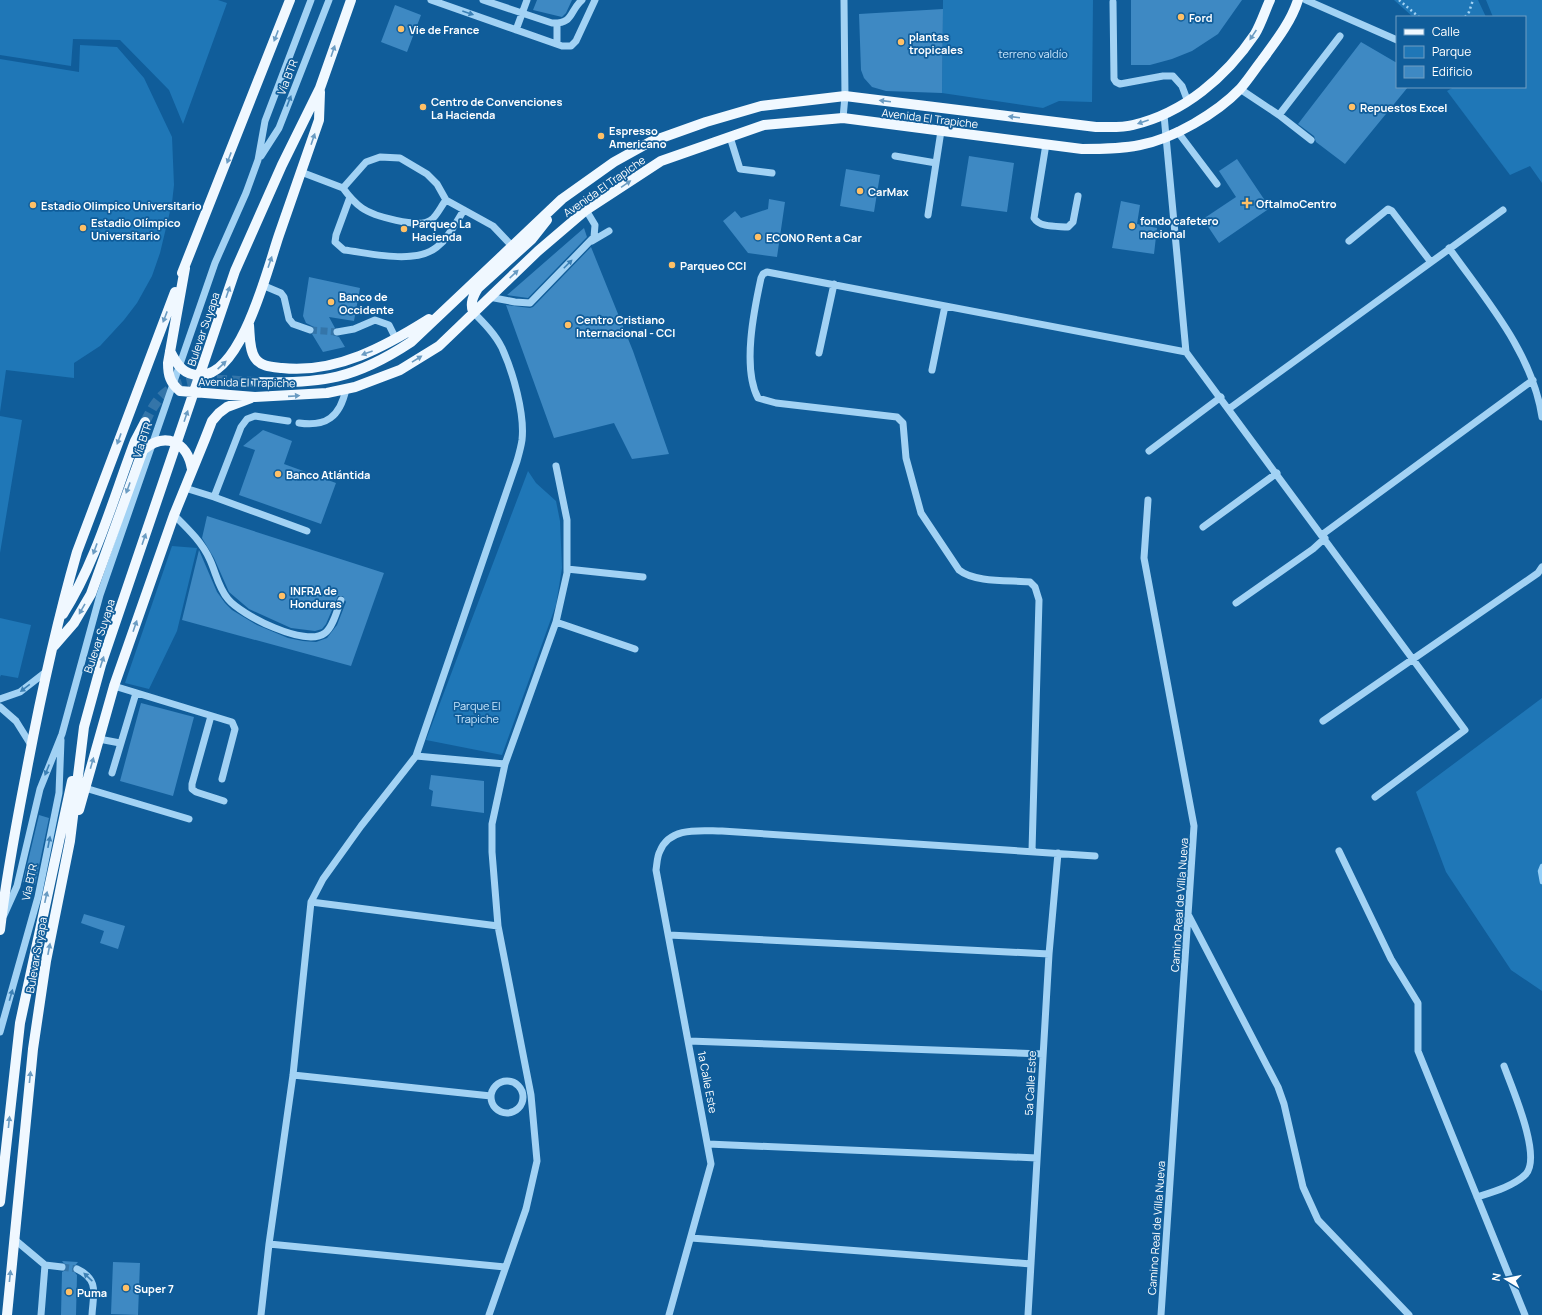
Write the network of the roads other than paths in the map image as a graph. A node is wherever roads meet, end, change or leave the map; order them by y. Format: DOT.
graph roads {
  1 [pos="290,0"];
  2 [pos="311,0"];
  3 [pos="329,0"];
  4 [pos="351,0"];
  5 [pos="431,0"];
  6 [pos="483,0"];
  7 [pos="527,0"];
  8 [pos="582,0"];
  9 [pos="586,0"];
  10 [pos="844,0"];
  11 [pos="1270,0"];
  12 [pos="1298,0"];
  13 [pos="1306,0"];
  14 [pos="1113,2"];
  15 [pos="500,3"];
  16 [pos="594,3"];
  17 [pos="522,14"];
  18 [pos="557,24"];
  19 [pos="516,30"];
  20 [pos="1340,36"];
  21 [pos="1396,40"];
  22 [pos="557,44"];
  23 [pos="320,88"];
  24 [pos="1240,89"];
  25 [pos="845,96"];
  26 [pos="1188,102"];
  27 [pos="1164,115"];
  28 [pos="1279,115"];
  29 [pos="843,118"];
  30 [pos="941,131"];
  31 [pos="1177,131"];
  32 [pos="730,137"];
  33 [pos="1166,137"];
  34 [pos="1311,140"];
  35 [pos="1046,144"];
  36 [pos="895,156"];
  37 [pos="258,160"];
  38 [pos="936,163"];
  39 [pos="301,172"];
  40 [pos="772,173"];
  41 [pos="1217,184"];
  42 [pos="343,188"];
  43 [pos="1078,196"];
  44 [pos="350,197"];
  45 [pos="562,199"];
  46 [pos="446,200"];
  47 [pos="464,210"];
  48 [pos="586,210"];
  49 [pos="1503,210"];
  50 [pos="928,215"];
  51 [pos="609,231"];
  52 [pos="1349,241"];
  53 [pos="590,242"];
  54 [pos="512,246"];
  55 [pos="1449,248"];
  56 [pos="1430,261"];
  57 [pos="184,268"];
  58 [pos="834,284"];
  59 [pos="262,285"];
  60 [pos="490,297"];
  61 [pos="449,306"];
  62 [pos="944,306"];
  63 [pos="473,312"];
  64 [pos="249,325"];
  65 [pos="310,330"];
  66 [pos="337,332"];
  67 [pos="396,339"];
  68 [pos="170,351"];
  69 [pos="1186,352"];
  70 [pos="820,353"];
  71 [pos="932,370"];
  72 [pos="1533,380"];
  73 [pos="256,382"];
  74 [pos="346,390"];
  75 [pos="255,397"];
  76 [pos="1221,397"];
  77 [pos="1230,408"];
  78 [pos="1542,417"];
  79 [pos="288,421"];
  80 [pos="145,422"];
  81 [pos="299,424"];
  82 [pos="1149,451"];
  83 [pos="556,466"];
  84 [pos="192,469"];
  85 [pos="1277,473"];
  86 [pos="185,488"];
  87 [pos="214,497"];
  88 [pos="1148,500"];
  89 [pos="174,515"];
  90 [pos="1203,527"];
  91 [pos="307,531"];
  92 [pos="1324,536"];
  93 [pos="1542,567"];
  94 [pos="567,569"];
  95 [pos="643,577"];
  96 [pos="341,600"];
  97 [pos="1236,603"];
  98 [pos="58,622"];
  99 [pos="556,622"];
  100 [pos="52,649"];
  101 [pos="635,649"];
  102 [pos="1414,659"];
  103 [pos="47,671"];
  104 [pos="114,686"];
  105 [pos="136,693"];
  106 [pos="0,698"];
  107 [pos="0,708"];
  108 [pos="211,716"];
  109 [pos="1323,721"];
  110 [pos="84,727"];
  111 [pos="62,734"];
  112 [pos="100,739"];
  113 [pos="120,743"];
  114 [pos="31,745"];
  115 [pos="416,756"];
  116 [pos="505,764"];
  117 [pos="112,773"];
  118 [pos="222,780"];
  119 [pos="85,788"];
  120 [pos="1374,797"];
  121 [pos="224,801"];
  122 [pos="189,819"];
  123 [pos="70,841"];
  124 [pos="1032,851"];
  125 [pos="1339,851"];
  126 [pos="1058,853"];
  127 [pos="1095,856"];
  128 [pos="311,902"];
  129 [pos="1189,916"];
  130 [pos="0,926"];
  131 [pos="498,926"];
  132 [pos="669,935"];
  133 [pos="1049,954"];
  134 [pos="0,1032"];
  135 [pos="689,1042"];
  136 [pos="1043,1054"];
  137 [pos="1504,1066"];
  138 [pos="293,1075"];
  139 [pos="528,1095"];
  140 [pos="491,1096"];
  141 [pos="708,1144"];
  142 [pos="1037,1158"];
  143 [pos="1477,1197"];
  144 [pos="0,1202"];
  145 [pos="690,1238"];
  146 [pos="14,1239"];
  147 [pos="269,1244"];
  148 [pos="1031,1264"];
  149 [pos="45,1265"];
  150 [pos="62,1267"];
  151 [pos="505,1267"];
  152 [pos="77,1269"];
  153 [pos="7,1315"];
  154 [pos="41,1315"];
  155 [pos="92,1315"];
  156 [pos="261,1315"];
  157 [pos="489,1315"];
  158 [pos="669,1315"];
  159 [pos="1028,1315"];
  160 [pos="1161,1315"];
  161 [pos="1409,1315"];
  162 [pos="1525,1315"];
  1 -- 57 [label="main road, one-way"];
  2 -- 37 [label="street, Vía BTR"];
  37 -- 3 [label="street, Vía BTR, one-way"];
  23 -- 4 [label="main road, Bulevar Suyapa, one-way"];
  5 -- 19 [label="street, one-way"];
  6 -- 15 [label="street"];
  7 -- 17 [label="street"];
  8 -- 18 [label="street"];
  9 -- 16 [label="street"];
  10 -- 25 [label="street"];
  11 -- 26 [label="main road, Avenida El Trapiche, one-way"];
  12 -- 24 [label="main road, Avenida El Trapiche"];
  13 -- 21 [label="street"];
  14 -- 26 [label="street"];
  15 -- 17 [label="street"];
  16 -- 22 [label="street"];
  17 -- 18 [label="street"];
  17 -- 19 [label="street"];
  18 -- 22 [label="street"];
  19 -- 22 [label="street"];
  20 -- 28 [label="street"];
  39 -- 23 [label="main road, one-way"];
  110 -- 23 [label="main road, Bulevar Suyapa, one-way"];
  24 -- 28 [label="street"];
  24 -- 31 [label="main road, Avenida El Trapiche"];
  27 -- 25 [label="main road, Avenida El Trapiche, one-way"];
  25 -- 29 [label="street"];
  25 -- 45 [label="main road, Avenida El Trapiche"];
  26 -- 27 [label="main road, Avenida El Trapiche"];
  27 -- 33 [label="street"];
  28 -- 34 [label="street"];
  29 -- 30 [label="main road, Avenida El Trapiche"];
  29 -- 32 [label="main road, Avenida El Trapiche"];
  30 -- 35 [label="main road, Avenida El Trapiche"];
  30 -- 38 [label="street"];
  31 -- 33 [label="main road, Avenida El Trapiche"];
  31 -- 41 [label="street"];
  32 -- 40 [label="street"];
  48 -- 32 [label="main road, Avenida El Trapiche, one-way"];
  33 -- 35 [label="main road, Avenida El Trapiche"];
  33 -- 69 [label="street"];
  35 -- 43 [label="street"];
  36 -- 38 [label="street"];
  37 -- 111 [label="street, Vía BTR"];
  38 -- 50 [label="street"];
  39 -- 42 [label="street"];
  59 -- 39 [label="main road, one-way"];
  42 -- 44 [label="street"];
  42 -- 46 [label="street"];
  44 -- 46 [label="street"];
  44 -- 47 [label="street"];
  45 -- 54 [label="main road, Avenida El Trapiche"];
  45 -- 63 [label="main road"];
  46 -- 47 [label="street"];
  47 -- 54 [label="street"];
  48 -- 53 [label="street"];
  60 -- 48 [label="main road, Avenida El Trapiche, one-way"];
  49 -- 55 [label="street"];
  51 -- 53 [label="street"];
  52 -- 56 [label="street"];
  60 -- 53 [label="street, one-way"];
  54 -- 61 [label="main road, Avenida El Trapiche"];
  55 -- 56 [label="street"];
  55 -- 72 [label="street"];
  56 -- 77 [label="street"];
  57 -- 68 [label="main road, Avenida El Trapiche"];
  57 -- 98 [label="main road, one-way"];
  58 -- 62 [label="street"];
  58 -- 70 [label="street"];
  58 -- 124 [label="street"];
  59 -- 64 [label="main road"];
  59 -- 65 [label="street"];
  60 -- 63 [label="main road, Avenida El Trapiche"];
  61 -- 67 [label="main road"];
  61 -- 73 [label="main road, Avenida El Trapiche"];
  62 -- 69 [label="street"];
  62 -- 71 [label="street"];
  74 -- 63 [label="main road, Avenida El Trapiche, one-way"];
  63 -- 115 [label="street"];
  67 -- 64 [label="main road, one-way"];
  68 -- 64 [label="main road, one-way"];
  66 -- 67 [label="street"];
  68 -- 75 [label="main road, Avenida El Trapiche"];
  69 -- 76 [label="street"];
  72 -- 78 [label="street"];
  72 -- 92 [label="street"];
  75 -- 74 [label="main road, Avenida El Trapiche, one-way"];
  74 -- 81 [label="street"];
  75 -- 84 [label="main road"];
  76 -- 77 [label="street"];
  76 -- 82 [label="street"];
  77 -- 85 [label="street"];
  79 -- 87 [label="street"];
  80 -- 98 [label="main road, one-way"];
  83 -- 94 [label="street"];
  84 -- 86 [label="main road"];
  84 -- 100 [label="main road, one-way"];
  85 -- 90 [label="street"];
  85 -- 92 [label="street"];
  86 -- 87 [label="street"];
  86 -- 89 [label="main road"];
  87 -- 91 [label="street"];
  88 -- 129 [label="street, Camino Real de Villa Nueva"];
  89 -- 96 [label="street"];
  104 -- 89 [label="main road, one-way"];
  92 -- 97 [label="street"];
  92 -- 102 [label="street"];
  93 -- 102 [label="street"];
  94 -- 95 [label="street"];
  94 -- 99 [label="street"];
  98 -- 100 [label="main road"];
  99 -- 101 [label="street"];
  99 -- 116 [label="street"];
  100 -- 103 [label="main road"];
  102 -- 109 [label="street"];
  102 -- 120 [label="street"];
  103 -- 106 [label="street, one-way"];
  103 -- 114 [label="main road"];
  104 -- 105 [label="street"];
  104 -- 112 [label="main road"];
  105 -- 108 [label="street"];
  105 -- 113 [label="street"];
  107 -- 114 [label="street"];
  108 -- 118 [label="street"];
  108 -- 121 [label="street"];
  110 -- 123 [label="main road, Bulevar Suyapa"];
  144 -- 110 [label="main road, one-way"];
  111 -- 130 [label="street, Vía BTR, one-way"];
  134 -- 111 [label="street, Vía BTR, one-way"];
  112 -- 113 [label="street"];
  119 -- 112 [label="main road, one-way"];
  113 -- 117 [label="street"];
  114 -- 130 [label="main road"];
  115 -- 116 [label="street"];
  115 -- 128 [label="street"];
  116 -- 131 [label="street"];
  119 -- 122 [label="street"];
  119 -- 123 [label="main road"];
  146 -- 123 [label="main road, Bulevar Suyapa, one-way"];
  124 -- 126 [label="street"];
  124 -- 132 [label="street, 1a Calle Este"];
  125 -- 143 [label="street"];
  126 -- 127 [label="street"];
  126 -- 133 [label="street, 5a Calle Este"];
  128 -- 131 [label="street"];
  128 -- 138 [label="street"];
  129 -- 160 [label="street, Camino Real de Villa Nueva"];
  129 -- 161 [label="street"];
  131 -- 139 [label="street"];
  132 -- 133 [label="street"];
  132 -- 135 [label="street, 1a Calle Este"];
  133 -- 136 [label="street, 5a Calle Este"];
  135 -- 136 [label="street"];
  135 -- 141 [label="street, 1a Calle Este"];
  136 -- 142 [label="street, 5a Calle Este"];
  137 -- 143 [label="street"];
  138 -- 140 [label="street"];
  138 -- 147 [label="street"];
  139 -- 140 [label="street"];
  139 -- 140 [label="street"];
  139 -- 151 [label="street"];
  141 -- 142 [label="street"];
  141 -- 145 [label="street, 1a Calle Este"];
  142 -- 148 [label="street, 5a Calle Este"];
  143 -- 162 [label="street"];
  145 -- 148 [label="street"];
  145 -- 158 [label="street, 1a Calle Este"];
  146 -- 149 [label="street"];
  153 -- 146 [label="main road, Bulevar Suyapa, one-way"];
  147 -- 151 [label="street"];
  147 -- 156 [label="street"];
  148 -- 159 [label="street, 5a Calle Este"];
  149 -- 150 [label="street"];
  149 -- 154 [label="street"];
  151 -- 157 [label="street"];
  155 -- 152 [label="street, one-way"];
}
